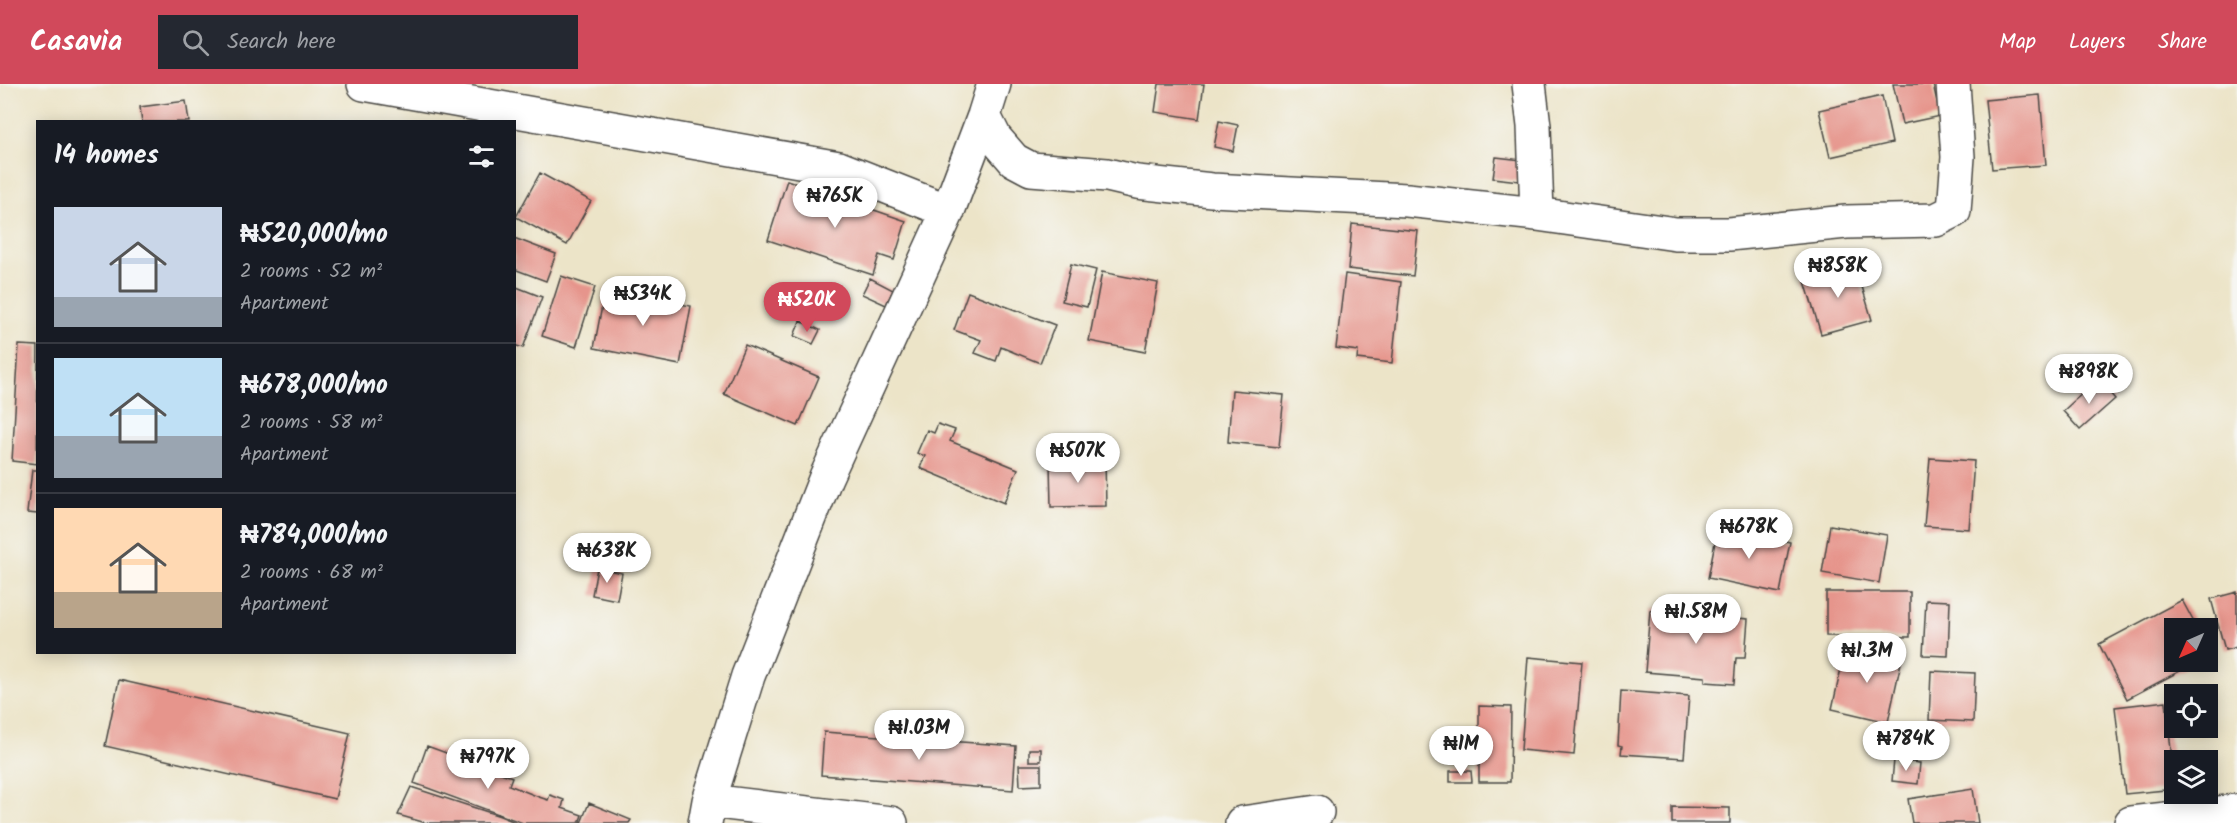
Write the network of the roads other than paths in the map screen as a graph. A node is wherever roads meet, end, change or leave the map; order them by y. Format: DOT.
graph roads {
  1 [pos="364,84"];
  2 [pos="994,84"];
  3 [pos="1529,84"];
  4 [pos="1953,84"];
  5 [pos="984,116"];
  6 [pos="948,212"];
  7 [pos="1537,214"];
  8 [pos="2237,811"];
  9 [pos="707,812"];
  10 [pos="1317,812"];
  11 [pos="891,823"];
  12 [pos="1242,823"];
  13 [pos="2131,823"];
  1 -- 6 [label="street"];
  2 -- 5 [label="street"];
  3 -- 7 [label="street"];
  4 -- 7 [label="street"];
  5 -- 6 [label="street"];
  5 -- 7 [label="street"];
  6 -- 9 [label="street"];
  8 -- 13 [label="street"];
  9 -- 11 [label="street"];
  10 -- 12 [label="street"];
}
